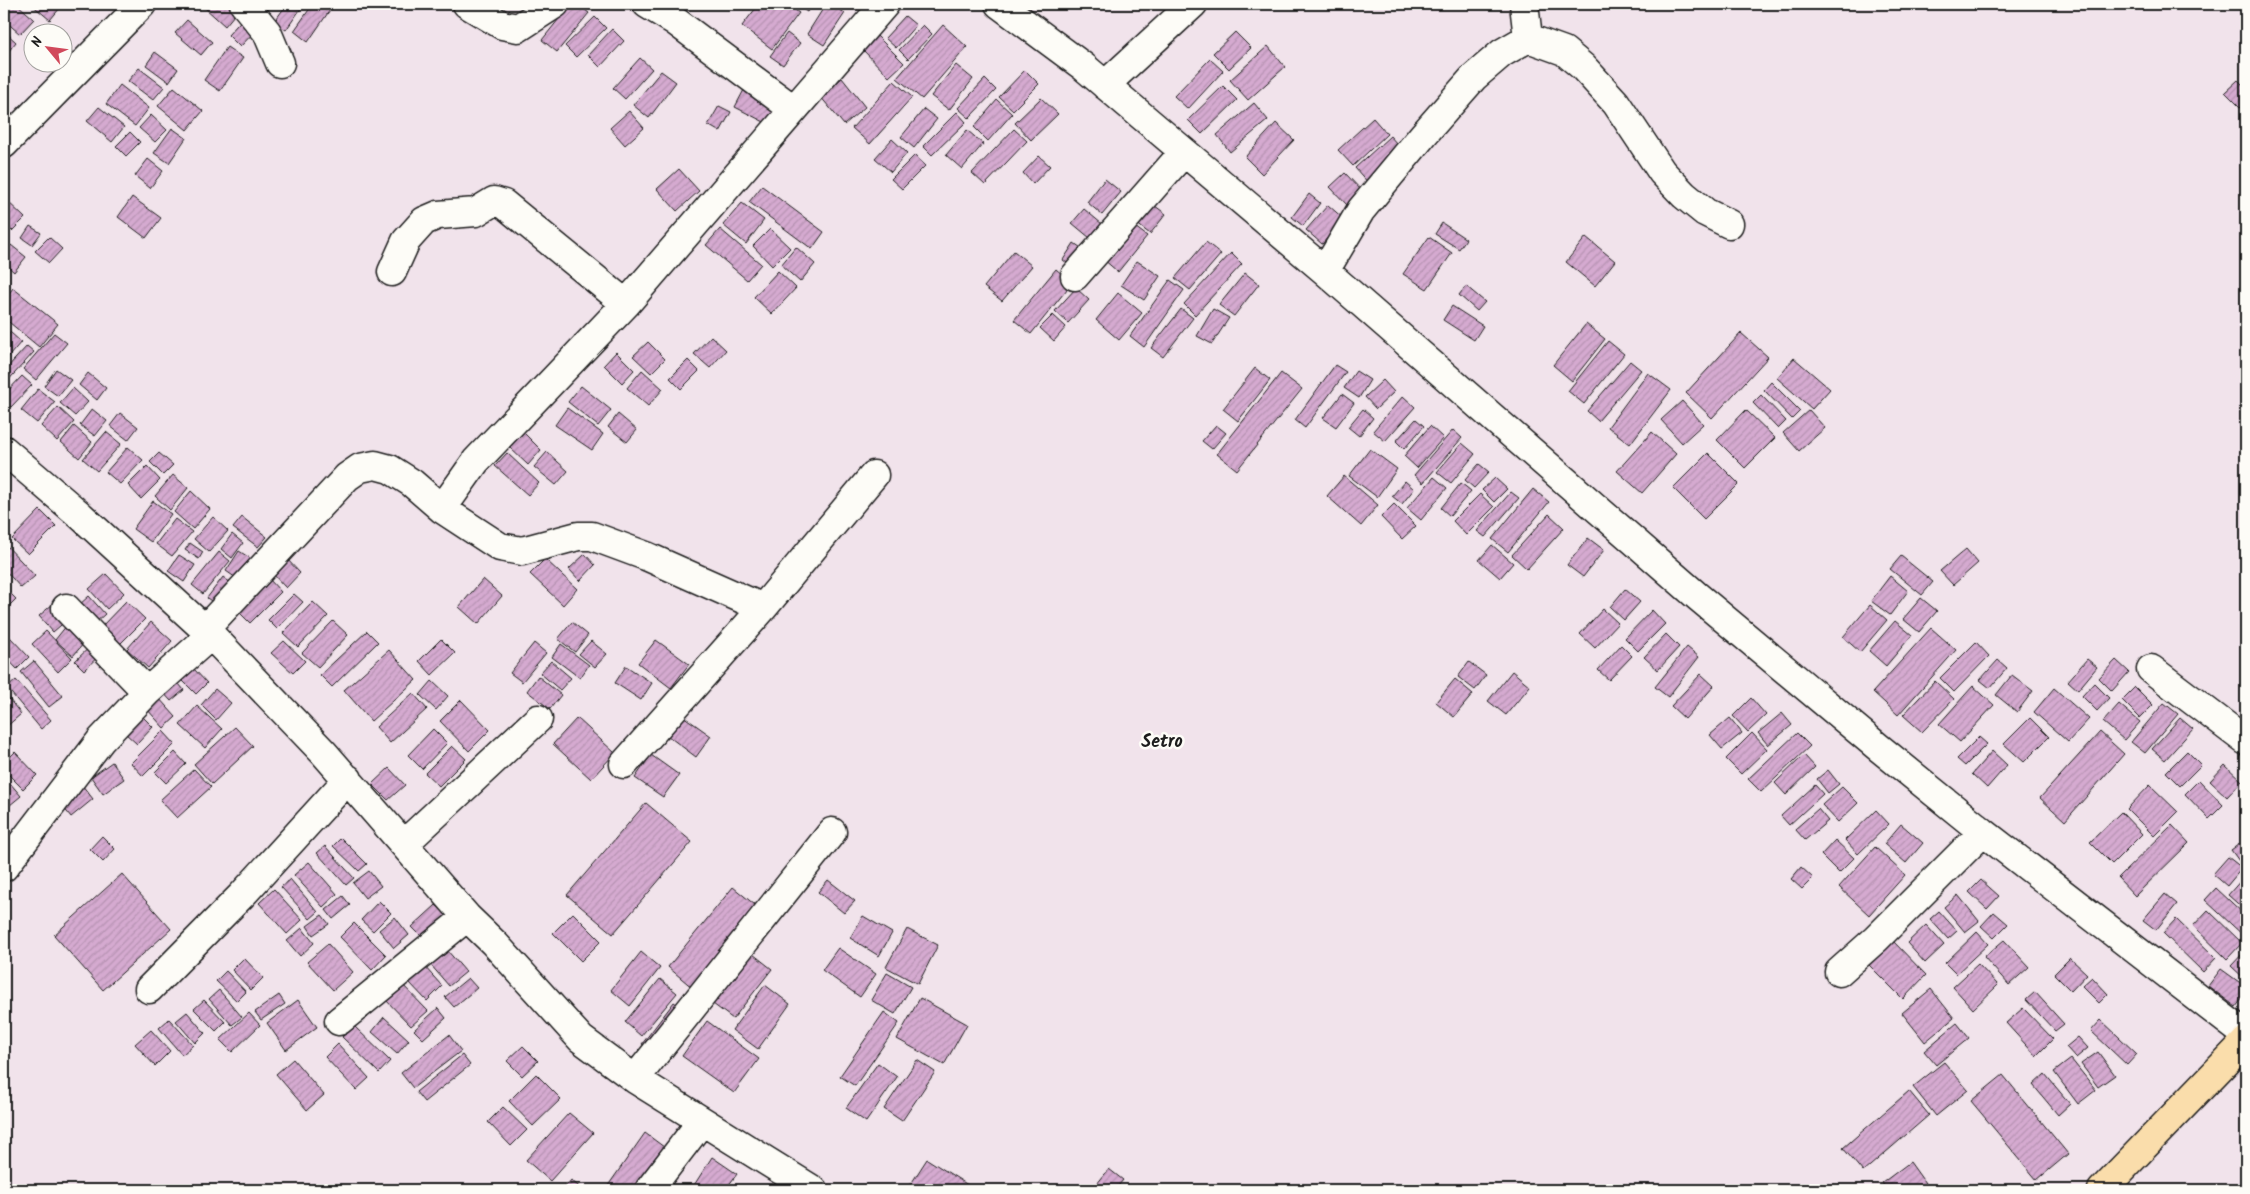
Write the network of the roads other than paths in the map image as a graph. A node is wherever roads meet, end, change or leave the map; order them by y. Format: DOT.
graph roads {
  1 [pos="142,4"];
  2 [pos="244,4"];
  3 [pos="467,4"];
  4 [pos="555,4"];
  5 [pos="647,4"];
  6 [pos="886,4"];
  7 [pos="999,4"];
  8 [pos="1193,4"];
  9 [pos="1524,4"];
  10 [pos="1528,38"];
  11 [pos="280,63"];
  12 [pos="1104,85"];
  13 [pos="793,109"];
  14 [pos="4,144"];
  15 [pos="1182,153"];
  16 [pos="1729,224"];
  17 [pos="1325,271"];
  18 [pos="392,272"];
  19 [pos="1075,276"];
  20 [pos="626,304"];
  21 [pos="4,450"];
  22 [pos="874,474"];
  23 [pos="442,509"];
  24 [pos="66,608"];
  25 [pos="763,608"];
  26 [pos="208,632"];
  27 [pos="2151,669"];
  28 [pos="147,692"];
  29 [pos="538,719"];
  30 [pos="2246,741"];
  31 [pos="624,764"];
  32 [pos="348,779"];
  33 [pos="832,832"];
  34 [pos="1983,832"];
  35 [pos="405,843"];
  36 [pos="4,867"];
  37 [pos="467,917"];
  38 [pos="1839,972"];
  39 [pos="149,989"];
  40 [pos="339,1021"];
  41 [pos="2246,1035"];
  42 [pos="2246,1041"];
  43 [pos="635,1079"];
  44 [pos="702,1121"];
  45 [pos="649,1190"];
  46 [pos="812,1190"];
  47 [pos="2102,1190"];
  1 -- 14 [label="street"];
  2 -- 11 [label="street"];
  3 -- 4 [label="street"];
  5 -- 13 [label="street"];
  6 -- 13 [label="street"];
  7 -- 12 [label="street"];
  8 -- 12 [label="street"];
  9 -- 10 [label="street"];
  10 -- 16 [label="street"];
  10 -- 17 [label="street"];
  12 -- 15 [label="street"];
  13 -- 20 [label="street"];
  15 -- 17 [label="street"];
  15 -- 19 [label="street"];
  17 -- 34 [label="street"];
  18 -- 20 [label="street"];
  20 -- 23 [label="street"];
  21 -- 26 [label="street"];
  22 -- 25 [label="street"];
  23 -- 25 [label="street"];
  23 -- 26 [label="street"];
  24 -- 28 [label="street"];
  25 -- 31 [label="street"];
  26 -- 28 [label="street"];
  26 -- 32 [label="street"];
  27 -- 30 [label="street"];
  28 -- 36 [label="street"];
  29 -- 35 [label="street"];
  32 -- 35 [label="street"];
  32 -- 39 [label="street"];
  33 -- 43 [label="street"];
  34 -- 38 [label="street"];
  34 -- 41 [label="street"];
  35 -- 37 [label="street"];
  37 -- 40 [label="street"];
  37 -- 43 [label="street"];
  42 -- 47 [label="main road"];
  43 -- 44 [label="street"];
  44 -- 45 [label="street"];
  44 -- 46 [label="street"];
}
